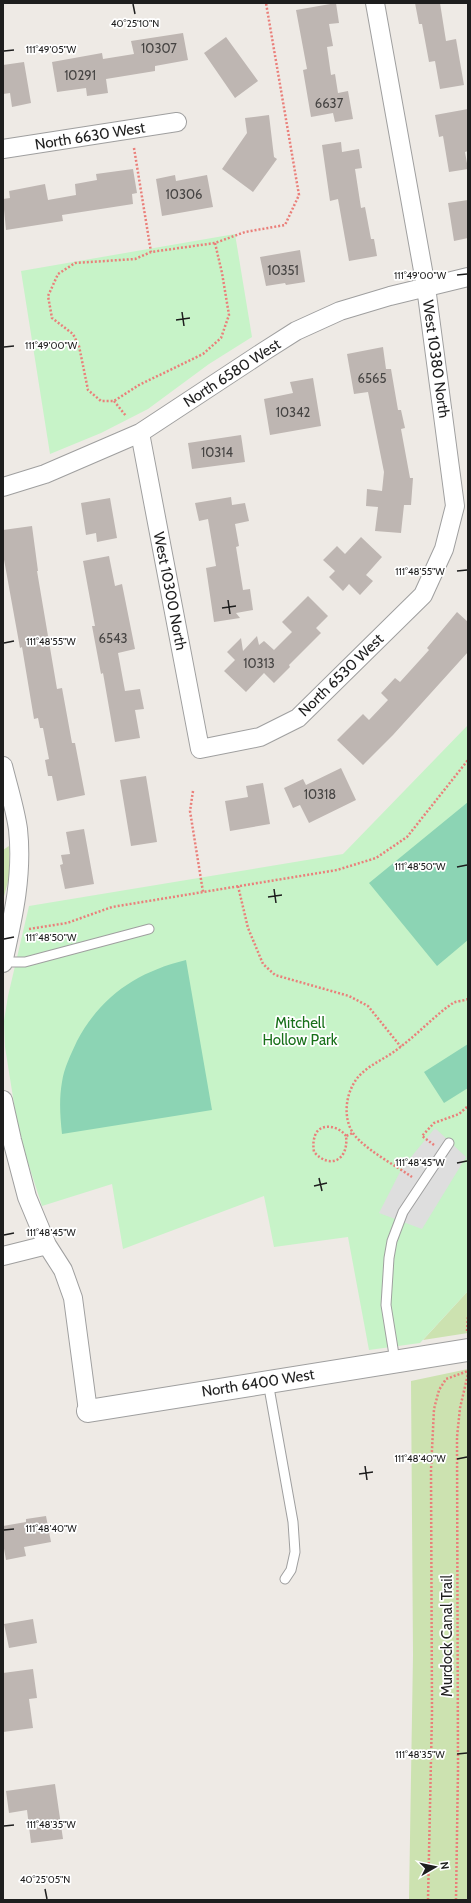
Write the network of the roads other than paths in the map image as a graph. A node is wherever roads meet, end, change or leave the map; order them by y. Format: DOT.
graph roads {
  1 [pos="375,3"];
  2 [pos="177,122"];
  3 [pos="3,149"];
  4 [pos="468,277"];
  5 [pos="426,287"];
  6 [pos="140,433"];
  7 [pos="3,486"];
  8 [pos="444,549"];
  9 [pos="200,749"];
  10 [pos="3,766"];
  11 [pos="7,794"];
  12 [pos="149,928"];
  13 [pos="3,962"];
  14 [pos="3,1100"];
  15 [pos="449,1143"];
  16 [pos="47,1245"];
  17 [pos="3,1256"];
  18 [pos="468,1350"];
  19 [pos="395,1362"];
  20 [pos="268,1382"];
  21 [pos="88,1411"];
  22 [pos="285,1580"];
  1 -- 5 [label="street, West 10380 North"];
  2 -- 3 [label="street, North 6630 West"];
  4 -- 5 [label="street, North 6580 West"];
  5 -- 6 [label="street, North 6580 West"];
  5 -- 8 [label="street, West 10380 North"];
  6 -- 7 [label="street, North 6580 West"];
  6 -- 9 [label="street, West 10300 North"];
  8 -- 9 [label="street, North 6530 West"];
  10 -- 11 [label="street"];
  11 -- 13 [label="street"];
  12 -- 13 [label="lane"];
  14 -- 16 [label="street"];
  15 -- 19 [label="lane"];
  16 -- 17 [label="street"];
  16 -- 21 [label="street"];
  18 -- 19 [label="street, North 6400 West"];
  19 -- 20 [label="street, North 6400 West"];
  20 -- 21 [label="street, North 6400 West"];
  20 -- 22 [label="lane"];
}
